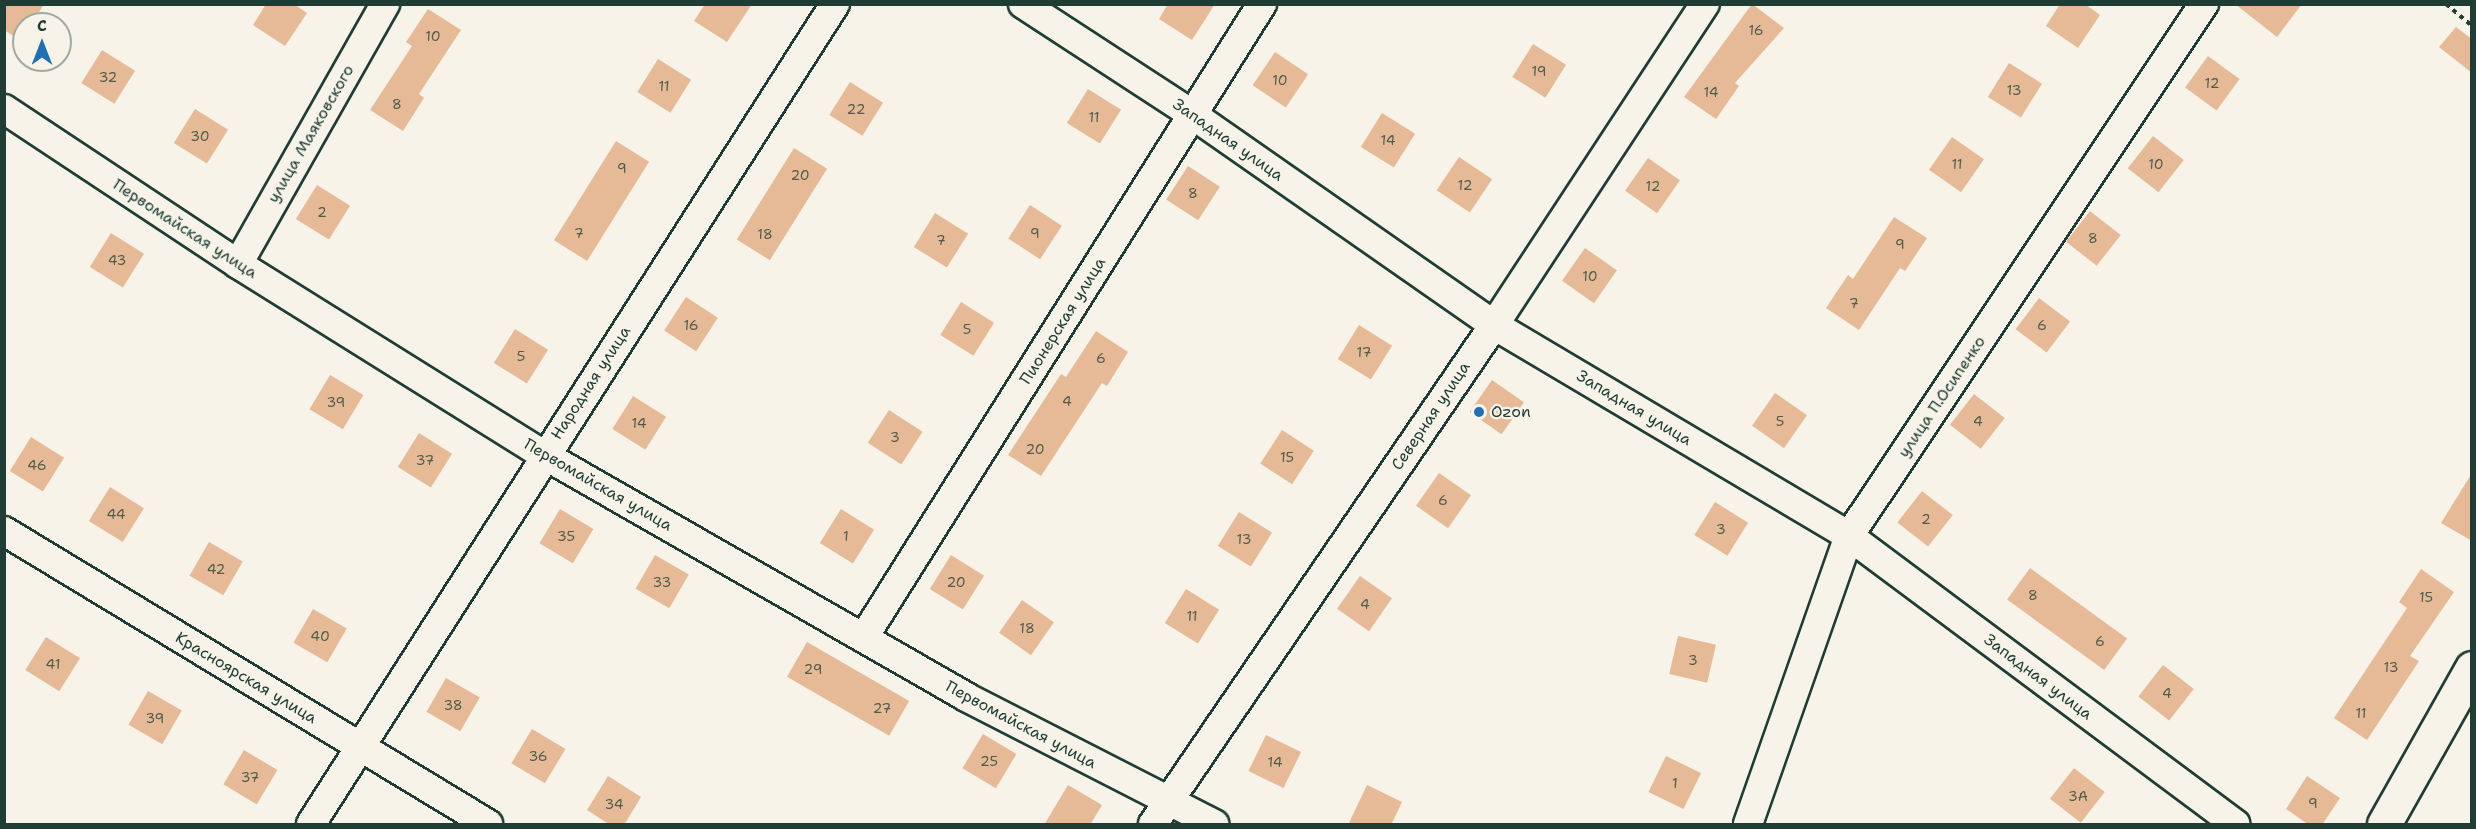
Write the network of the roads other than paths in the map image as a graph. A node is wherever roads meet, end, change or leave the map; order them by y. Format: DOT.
graph roads {
  1 [pos="385,4"];
  2 [pos="835,4"];
  3 [pos="1023,4"];
  4 [pos="1262,4"];
  5 [pos="1705,4"];
  6 [pos="2204,4"];
  7 [pos="4,109"];
  8 [pos="1193,115"];
  9 [pos="238,264"];
  10 [pos="1494,325"];
  11 [pos="544,454"];
  12 [pos="4,531"];
  13 [pos="1849,536"];
  14 [pos="864,637"];
  15 [pos="2472,668"];
  16 [pos="359,747"];
  17 [pos="1160,813"];
  18 [pos="311,825"];
  19 [pos="489,825"];
  20 [pos="1214,825"];
  21 [pos="1748,825"];
  22 [pos="2235,825"];
  23 [pos="2384,825"];
  1 -- 9 [label="street, улица Маяковского"];
  2 -- 11 [label="street, Народная улица"];
  3 -- 8 [label="street, Западная улица"];
  4 -- 8 [label="street, Пионерская улица"];
  5 -- 10 [label="street, Северная улица"];
  6 -- 13 [label="street, улица П.Осипенко"];
  7 -- 9 [label="street, Первомайская улица"];
  8 -- 10 [label="street, Западная улица"];
  8 -- 14 [label="street, Пионерская улица"];
  9 -- 11 [label="street, Первомайская улица"];
  10 -- 13 [label="street, Западная улица"];
  10 -- 17 [label="street, Северная улица"];
  11 -- 14 [label="street, Первомайская улица"];
  11 -- 16 [label="street, Народная улица"];
  12 -- 16 [label="street, Красноярская улица"];
  13 -- 21 [label="street, улица П.Осипенко"];
  13 -- 22 [label="street, Западная улица"];
  14 -- 17 [label="street, Первомайская улица"];
  15 -- 23 [label="main road"];
  16 -- 18 [label="street, Народная улица"];
  16 -- 19 [label="street, Красноярская улица"];
  17 -- 20 [label="street, Первомайская улица"];
}
